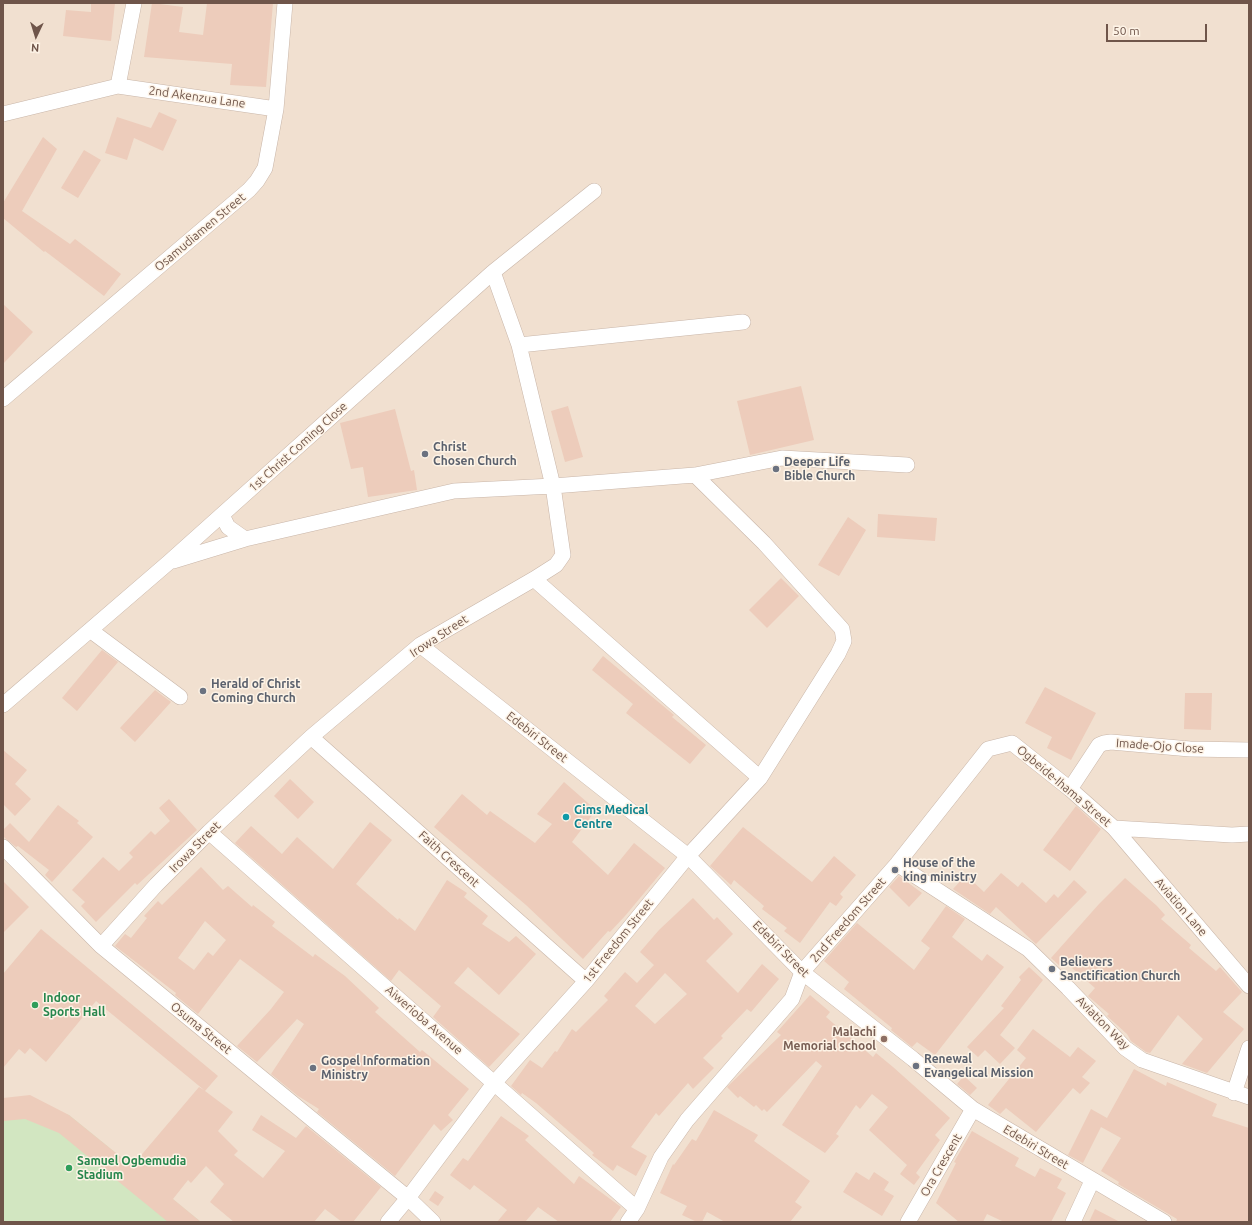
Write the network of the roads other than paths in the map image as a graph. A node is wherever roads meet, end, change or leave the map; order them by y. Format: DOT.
graph roads {
  1 [pos="134,3"];
  2 [pos="285,3"];
  3 [pos="118,86"];
  4 [pos="276,109"];
  5 [pos="3,114"];
  6 [pos="594,191"];
  7 [pos="493,272"];
  8 [pos="743,322"];
  9 [pos="519,345"];
  10 [pos="3,398"];
  11 [pos="907,465"];
  12 [pos="695,475"];
  13 [pos="553,486"];
  14 [pos="222,515"];
  15 [pos="245,539"];
  16 [pos="168,563"];
  17 [pos="534,579"];
  18 [pos="90,630"];
  19 [pos="420,645"];
  20 [pos="180,697"];
  21 [pos="3,705"];
  22 [pos="311,737"];
  23 [pos="999,747"];
  24 [pos="1249,750"];
  25 [pos="760,778"];
  26 [pos="1070,789"];
  27 [pos="1114,828"];
  28 [pos="209,832"];
  29 [pos="1249,834"];
  30 [pos="3,848"];
  31 [pos="688,856"];
  32 [pos="897,864"];
  33 [pos="101,946"];
  34 [pos="802,972"];
  35 [pos="586,981"];
  36 [pos="1249,986"];
  37 [pos="1249,1048"];
  38 [pos="495,1082"];
  39 [pos="1234,1092"];
  40 [pos="1249,1097"];
  41 [pos="973,1109"];
  42 [pos="1092,1181"];
  43 [pos="408,1198"];
  44 [pos="637,1209"];
  45 [pos="388,1222"];
  46 [pos="433,1222"];
  47 [pos="628,1222"];
  48 [pos="908,1222"];
  49 [pos="1073,1222"];
  50 [pos="1164,1222"];
  1 -- 3 [label="street"];
  2 -- 4 [label="street, Osamudiamen Street"];
  3 -- 4 [label="street, 2nd Akenzua Lane"];
  3 -- 5 [label="street, 2nd Akenzua Lane"];
  4 -- 10 [label="street, Osamudiamen Street"];
  6 -- 7 [label="street, 1st Christ Coming Close"];
  7 -- 9 [label="street, Irowa Street"];
  7 -- 14 [label="street, 1st Christ Coming Close"];
  8 -- 9 [label="street"];
  9 -- 13 [label="street, Irowa Street"];
  11 -- 12 [label="street"];
  12 -- 13 [label="street"];
  12 -- 25 [label="street, 1st Freedom Street"];
  13 -- 15 [label="street"];
  13 -- 17 [label="street, Irowa Street"];
  14 -- 15 [label="street"];
  14 -- 16 [label="street, 1st Christ Coming Close"];
  15 -- 16 [label="street"];
  16 -- 18 [label="street, 1st Christ Coming Close"];
  17 -- 19 [label="street, Irowa Street"];
  17 -- 25 [label="street"];
  18 -- 20 [label="street"];
  18 -- 21 [label="street, 1st Christ Coming Close"];
  19 -- 22 [label="street, Irowa Street"];
  19 -- 31 [label="street, Edebiri Street"];
  22 -- 28 [label="street, Irowa Street"];
  22 -- 35 [label="street, Faith Crescent"];
  23 -- 26 [label="street, Ogbeide-Ihama Street"];
  23 -- 32 [label="street, 2nd Freedom Street"];
  24 -- 26 [label="street, Imade-Ojo Close"];
  25 -- 31 [label="street, 1st Freedom Street"];
  26 -- 27 [label="street, Ogbeide-Ihama Street"];
  27 -- 29 [label="street, Ogbeide-Ihama Street"];
  27 -- 36 [label="street, Aviation Lane"];
  28 -- 33 [label="street, Irowa Street"];
  28 -- 38 [label="street, Aiwerioba Avenue"];
  30 -- 33 [label="street, Osuma Street"];
  31 -- 34 [label="street, Edebiri Street"];
  31 -- 35 [label="street, 1st Freedom Street"];
  32 -- 34 [label="street, 2nd Freedom Street"];
  32 -- 39 [label="street, Aviation Way"];
  33 -- 43 [label="street, Osuma Street"];
  34 -- 41 [label="street, Edebiri Street"];
  34 -- 44 [label="street, 2nd Freedom Street"];
  35 -- 38 [label="street, 1st Freedom Street"];
  37 -- 39 [label="street"];
  38 -- 43 [label="street, 1st Freedom Street"];
  38 -- 44 [label="street, Aiwerioba Avenue"];
  39 -- 40 [label="street, Aviation Way"];
  41 -- 42 [label="street, Edebiri Street"];
  41 -- 48 [label="street, Ora Crescent"];
  42 -- 49 [label="street"];
  42 -- 50 [label="street, Edebiri Street"];
  43 -- 45 [label="street, 1st Freedom Street"];
  43 -- 46 [label="street, Osuma Street"];
  44 -- 47 [label="street, 2nd Freedom Street"];
}
